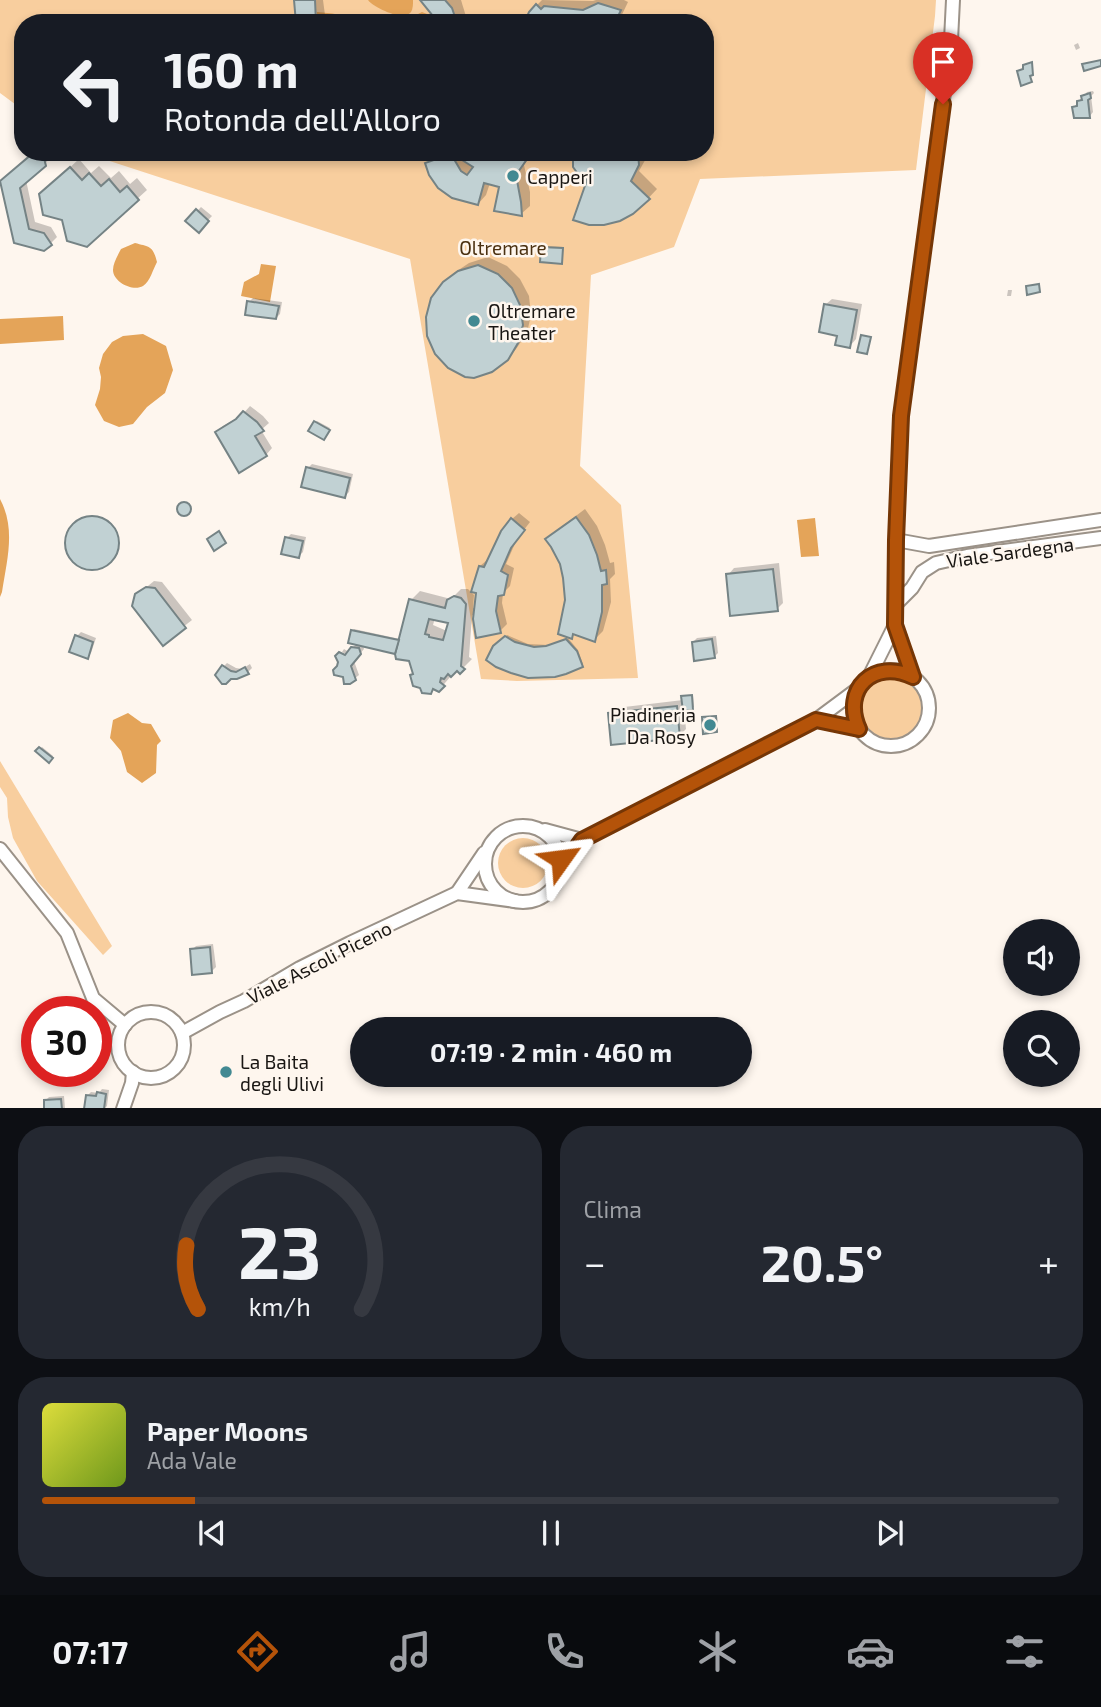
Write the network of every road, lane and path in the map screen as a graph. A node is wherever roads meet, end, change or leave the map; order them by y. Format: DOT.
graph roads {
  1 [pos="953,0"];
  2 [pos="1101,520"];
  3 [pos="1101,538"];
  4 [pos="896,540"];
  5 [pos="895,605"];
  6 [pos="895,625"];
  7 [pos="869,677"];
  8 [pos="913,677"];
  9 [pos="859,688"];
  10 [pos="816,720"];
  11 [pos="859,729"];
  12 [pos="534,827"];
  13 [pos="582,840"];
  14 [pos="491,844"];
  15 [pos="0,849"];
  16 [pos="561,870"];
  17 [pos="457,894"];
  18 [pos="515,901"];
  19 [pos="125,1024"];
  20 [pos="182,1033"];
  21 [pos="133,1072"];
  22 [pos="123,1108"];
  1 -- 4 [label="street"];
  2 -- 4 [label="street, Viale Sardegna"];
  3 -- 5 [label="street, Viale Sardegna"];
  4 -- 5 [label="street"];
  5 -- 6 [label="street"];
  6 -- 7 [label="street"];
  6 -- 8 [label="street"];
  7 -- 8 [label="street"];
  7 -- 9 [label="street"];
  8 -- 11 [label="street"];
  9 -- 10 [label="street"];
  9 -- 11 [label="street"];
  10 -- 11 [label="street"];
  10 -- 13 [label="street"];
  12 -- 13 [label="street"];
  12 -- 14 [label="street"];
  12 -- 16 [label="street"];
  13 -- 16 [label="street"];
  14 -- 17 [label="street"];
  14 -- 18 [label="street"];
  15 -- 19 [label="street"];
  16 -- 18 [label="street"];
  17 -- 18 [label="street"];
  17 -- 20 [label="street, Viale Ascoli Piceno"];
  19 -- 20 [label="street"];
  19 -- 21 [label="street"];
  20 -- 21 [label="street"];
  21 -- 22 [label="street"];
}
